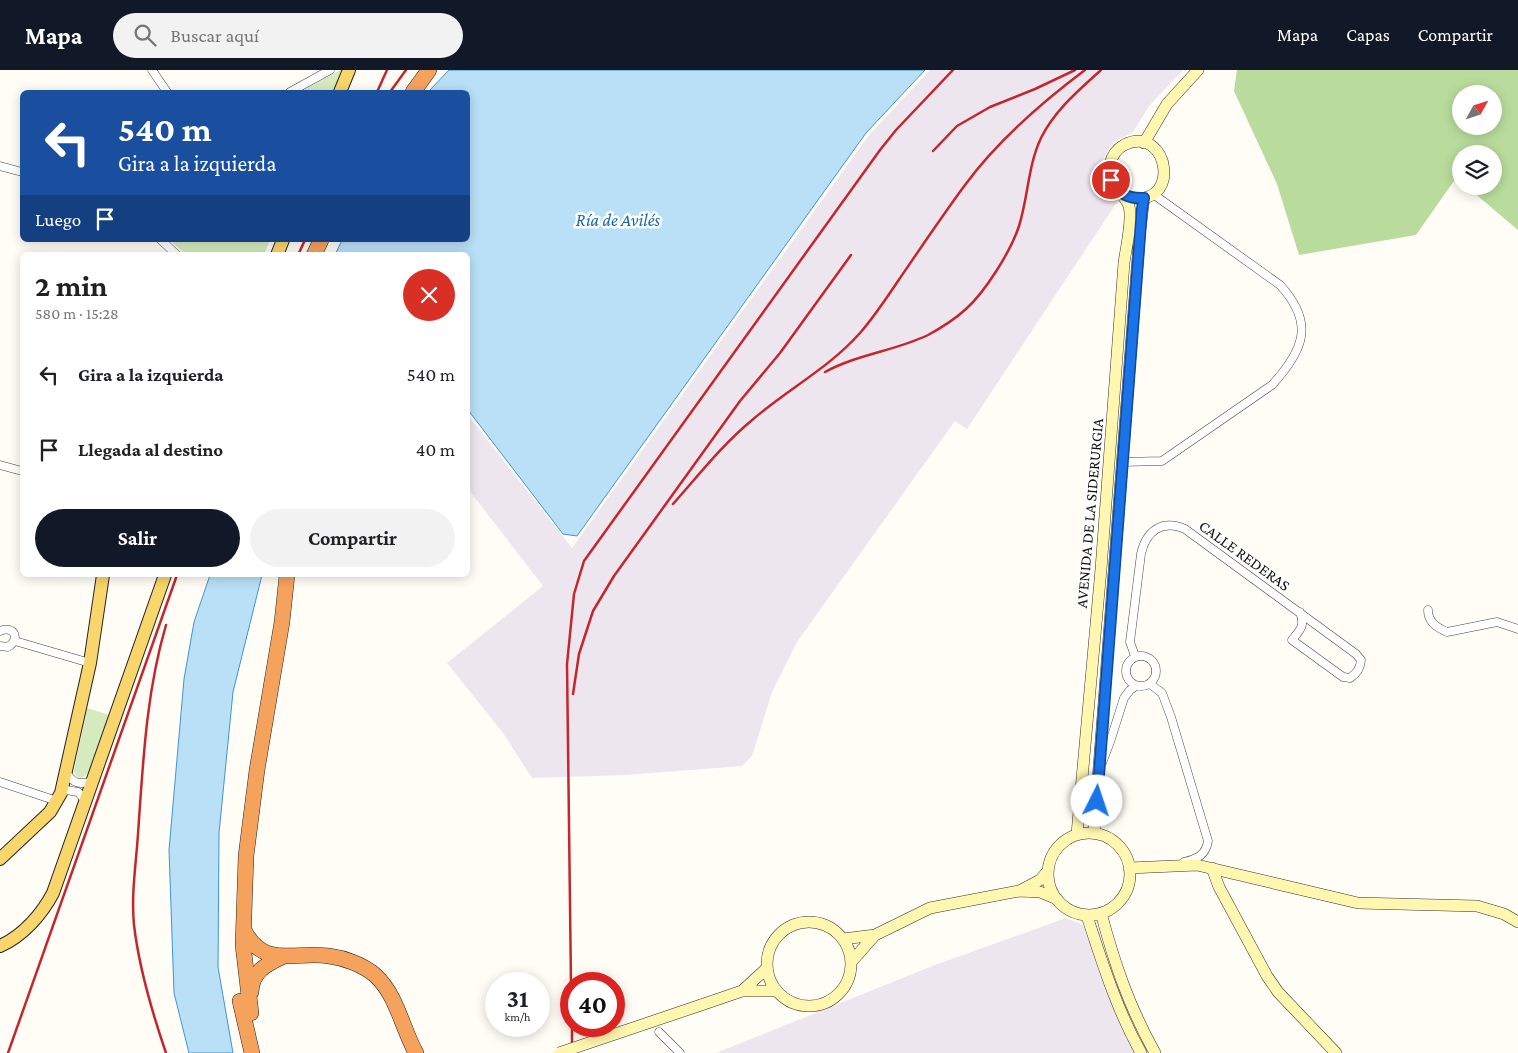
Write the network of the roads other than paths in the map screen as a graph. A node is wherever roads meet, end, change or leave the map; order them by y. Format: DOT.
graph roads {
  1 [pos="152,70"];
  2 [pos="330,70"];
  3 [pos="349,70"];
  4 [pos="429,70"];
  5 [pos="1198,70"];
  6 [pos="166,90"];
  7 [pos="294,90"];
  8 [pos="341,90"];
  9 [pos="414,90"];
  10 [pos="1144,143"];
  11 [pos="0,166"];
  12 [pos="20,171"];
  13 [pos="1124,196"];
  14 [pos="1148,196"];
  15 [pos="163,242"];
  16 [pos="174,252"];
  17 [pos="1122,462"];
  18 [pos="0,465"];
  19 [pos="20,470"];
  20 [pos="103,577"];
  21 [pos="164,577"];
  22 [pos="287,577"];
  23 [pos="1428,610"];
  24 [pos="1300,612"];
  25 [pos="1518,629"];
  26 [pos="0,631"];
  27 [pos="15,642"];
  28 [pos="1,648"];
  29 [pos="1135,656"];
  30 [pos="90,663"];
  31 [pos="1150,684"];
  32 [pos="1136,686"];
  33 [pos="1099,769"];
  34 [pos="257,770"];
  35 [pos="66,772"];
  36 [pos="93,781"];
  37 [pos="0,782"];
  38 [pos="59,797"];
  39 [pos="86,801"];
  40 [pos="1094,832"];
  41 [pos="1077,834"];
  42 [pos="0,859"];
  43 [pos="1168,867"];
  44 [pos="1129,868"];
  45 [pos="1212,868"];
  46 [pos="1048,871"];
  47 [pos="1019,891"];
  48 [pos="236,895"];
  49 [pos="1058,900"];
  50 [pos="1101,913"];
  51 [pos="1087,916"];
  52 [pos="1518,922"];
  53 [pos="244,930"];
  54 [pos="875,935"];
  55 [pos="843,939"];
  56 [pos="0,946"];
  57 [pos="263,952"];
  58 [pos="282,957"];
  59 [pos="244,961"];
  60 [pos="852,961"];
  61 [pos="263,968"];
  62 [pos="767,968"];
  63 [pos="742,991"];
  64 [pos="776,991"];
  65 [pos="251,1013"];
  66 [pos="659,1032"];
  67 [pos="407,1037"];
  68 [pos="250,1046"];
  69 [pos="259,1053"];
  70 [pos="407,1053"];
  71 [pos="416,1053"];
  72 [pos="559,1053"];
  73 [pos="680,1053"];
  74 [pos="1141,1053"];
  75 [pos="1154,1053"];
  76 [pos="1336,1053"];
  1 -- 6 [label="street"];
  2 -- 7 [label="street"];
  3 -- 8 [label="main road"];
  4 -- 9 [label="highway"];
  5 -- 10 [label="main road"];
  10 -- 13 [label="main road"];
  10 -- 14 [label="main road"];
  11 -- 12 [label="street"];
  13 -- 14 [label="main road"];
  13 -- 41 [label="main road, AVENIDA DE LA SIDERURGIA"];
  14 -- 17 [label="main road, AVENIDA DE LA SIDERURGIA"];
  14 -- 17 [label="street"];
  15 -- 16 [label="street"];
  17 -- 33 [label="main road, AVENIDA DE LA SIDERURGIA"];
  18 -- 19 [label="street"];
  20 -- 30 [label="main road"];
  21 -- 36 [label="main road"];
  22 -- 34 [label="highway"];
  23 -- 25 [label="street"];
  24 -- 24 [label="street, CALLE REDERAS"];
  24 -- 29 [label="street, CALLE REDERAS"];
  26 -- 27 [label="street"];
  27 -- 28 [label="street"];
  27 -- 30 [label="street"];
  29 -- 31 [label="street"];
  29 -- 32 [label="street"];
  30 -- 35 [label="main road"];
  31 -- 32 [label="street"];
  31 -- 43 [label="street"];
  32 -- 33 [label="street"];
  33 -- 40 [label="main road, AVENIDA DE LA SIDERURGIA"];
  34 -- 48 [label="highway"];
  34 -- 53 [label="highway"];
  35 -- 36 [label="street"];
  35 -- 38 [label="main road"];
  36 -- 39 [label="main road"];
  37 -- 38 [label="street"];
  38 -- 39 [label="street"];
  38 -- 42 [label="main road"];
  39 -- 56 [label="main road"];
  40 -- 41 [label="main road"];
  40 -- 44 [label="main road"];
  41 -- 46 [label="main road"];
  43 -- 44 [label="main road"];
  43 -- 45 [label="main road"];
  44 -- 50 [label="main road"];
  45 -- 52 [label="main road"];
  45 -- 76 [label="main road"];
  46 -- 47 [label="main road"];
  46 -- 49 [label="main road"];
  47 -- 49 [label="main road"];
  47 -- 54 [label="main road"];
  48 -- 59 [label="highway"];
  48 -- 68 [label="highway"];
  49 -- 51 [label="main road"];
  50 -- 51 [label="main road"];
  50 -- 75 [label="main road"];
  51 -- 74 [label="main road"];
  53 -- 57 [label="highway"];
  53 -- 59 [label="highway"];
  54 -- 55 [label="main road"];
  54 -- 60 [label="main road"];
  55 -- 60 [label="main road"];
  55 -- 62 [label="main road"];
  57 -- 58 [label="highway"];
  57 -- 59 [label="highway"];
  58 -- 61 [label="highway"];
  58 -- 67 [label="highway"];
  59 -- 61 [label="highway"];
  59 -- 65 [label="highway"];
  59 -- 68 [label="highway"];
  60 -- 64 [label="main road"];
  61 -- 65 [label="highway"];
  62 -- 63 [label="main road"];
  62 -- 64 [label="main road"];
  63 -- 64 [label="main road"];
  63 -- 72 [label="main road, bridge"];
  65 -- 69 [label="highway"];
  66 -- 73 [label="street"];
  67 -- 70 [label="highway"];
  67 -- 71 [label="highway"];
}
